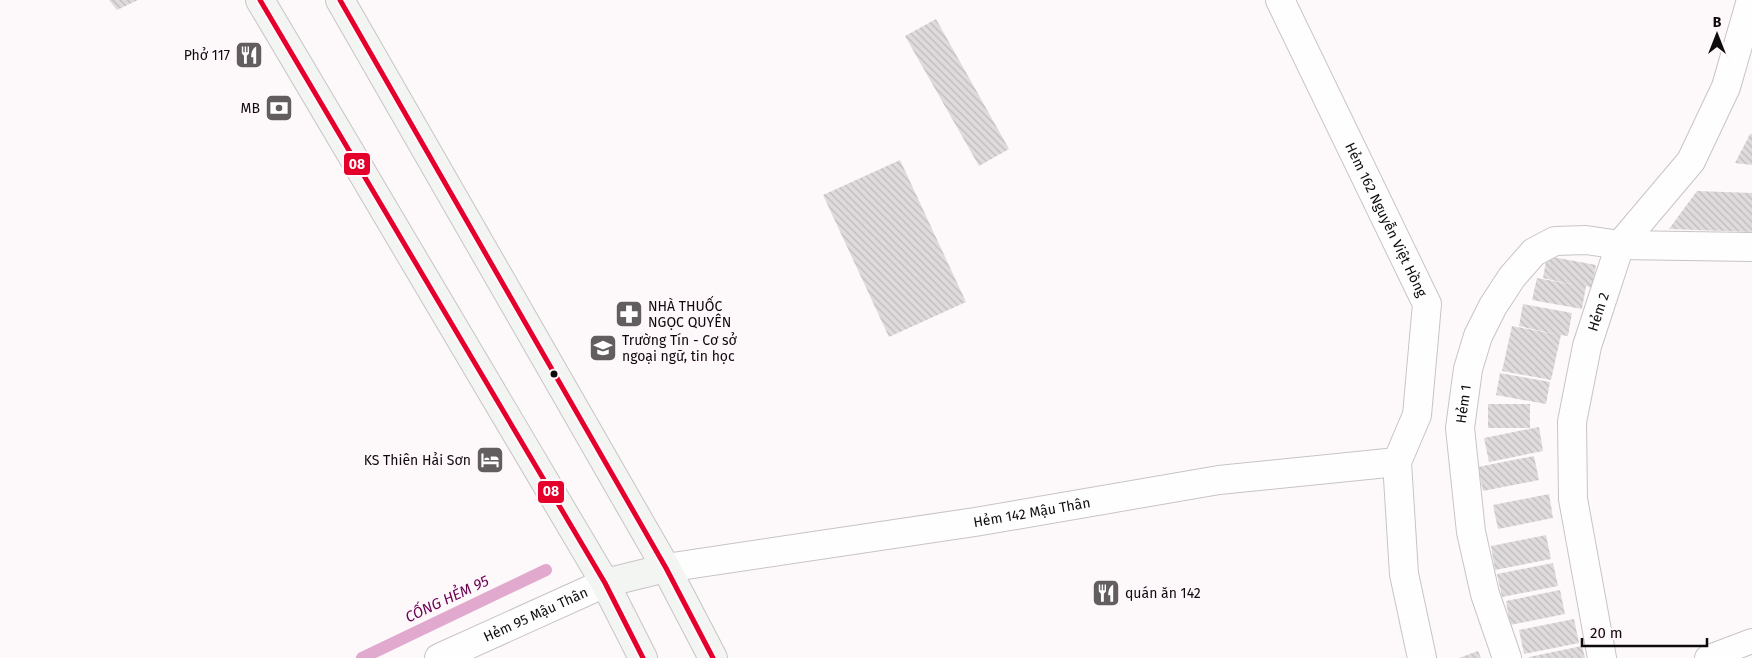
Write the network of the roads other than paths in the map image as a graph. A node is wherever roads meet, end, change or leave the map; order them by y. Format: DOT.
graph roads {
  1 [pos="260,0"];
  2 [pos="340,0"];
  3 [pos="1280,0"];
  4 [pos="1751,0"];
  5 [pos="1620,245"];
  6 [pos="1752,247"];
  7 [pos="1397,462"];
  8 [pos="666,568"];
  9 [pos="605,584"];
  10 [pos="1752,641"];
  11 [pos="439,658"];
  12 [pos="643,658"];
  13 [pos="713,658"];
  14 [pos="1422,658"];
  15 [pos="1507,658"];
  16 [pos="1602,658"];
  17 [pos="1708,658"];
  1 -- 9 [label="main road"];
  2 -- 8 [label="main road"];
  3 -- 7 [label="street, Hẻm 162 Nguyễn Việt Hồng"];
  4 -- 5 [label="street, Hẻm 2"];
  5 -- 6 [label="street, Hẻm 1"];
  5 -- 15 [label="street, Hẻm 1"];
  5 -- 16 [label="street, Hẻm 2"];
  7 -- 8 [label="street, Hẻm 142 Mậu Thân"];
  7 -- 14 [label="street, Hẻm 162 Nguyễn Việt Hồng"];
  8 -- 9 [label="main road"];
  8 -- 13 [label="main road"];
  9 -- 11 [label="street, Hẻm 95 Mậu Thân"];
  9 -- 12 [label="main road"];
  10 -- 17 [label="lane"];
}
